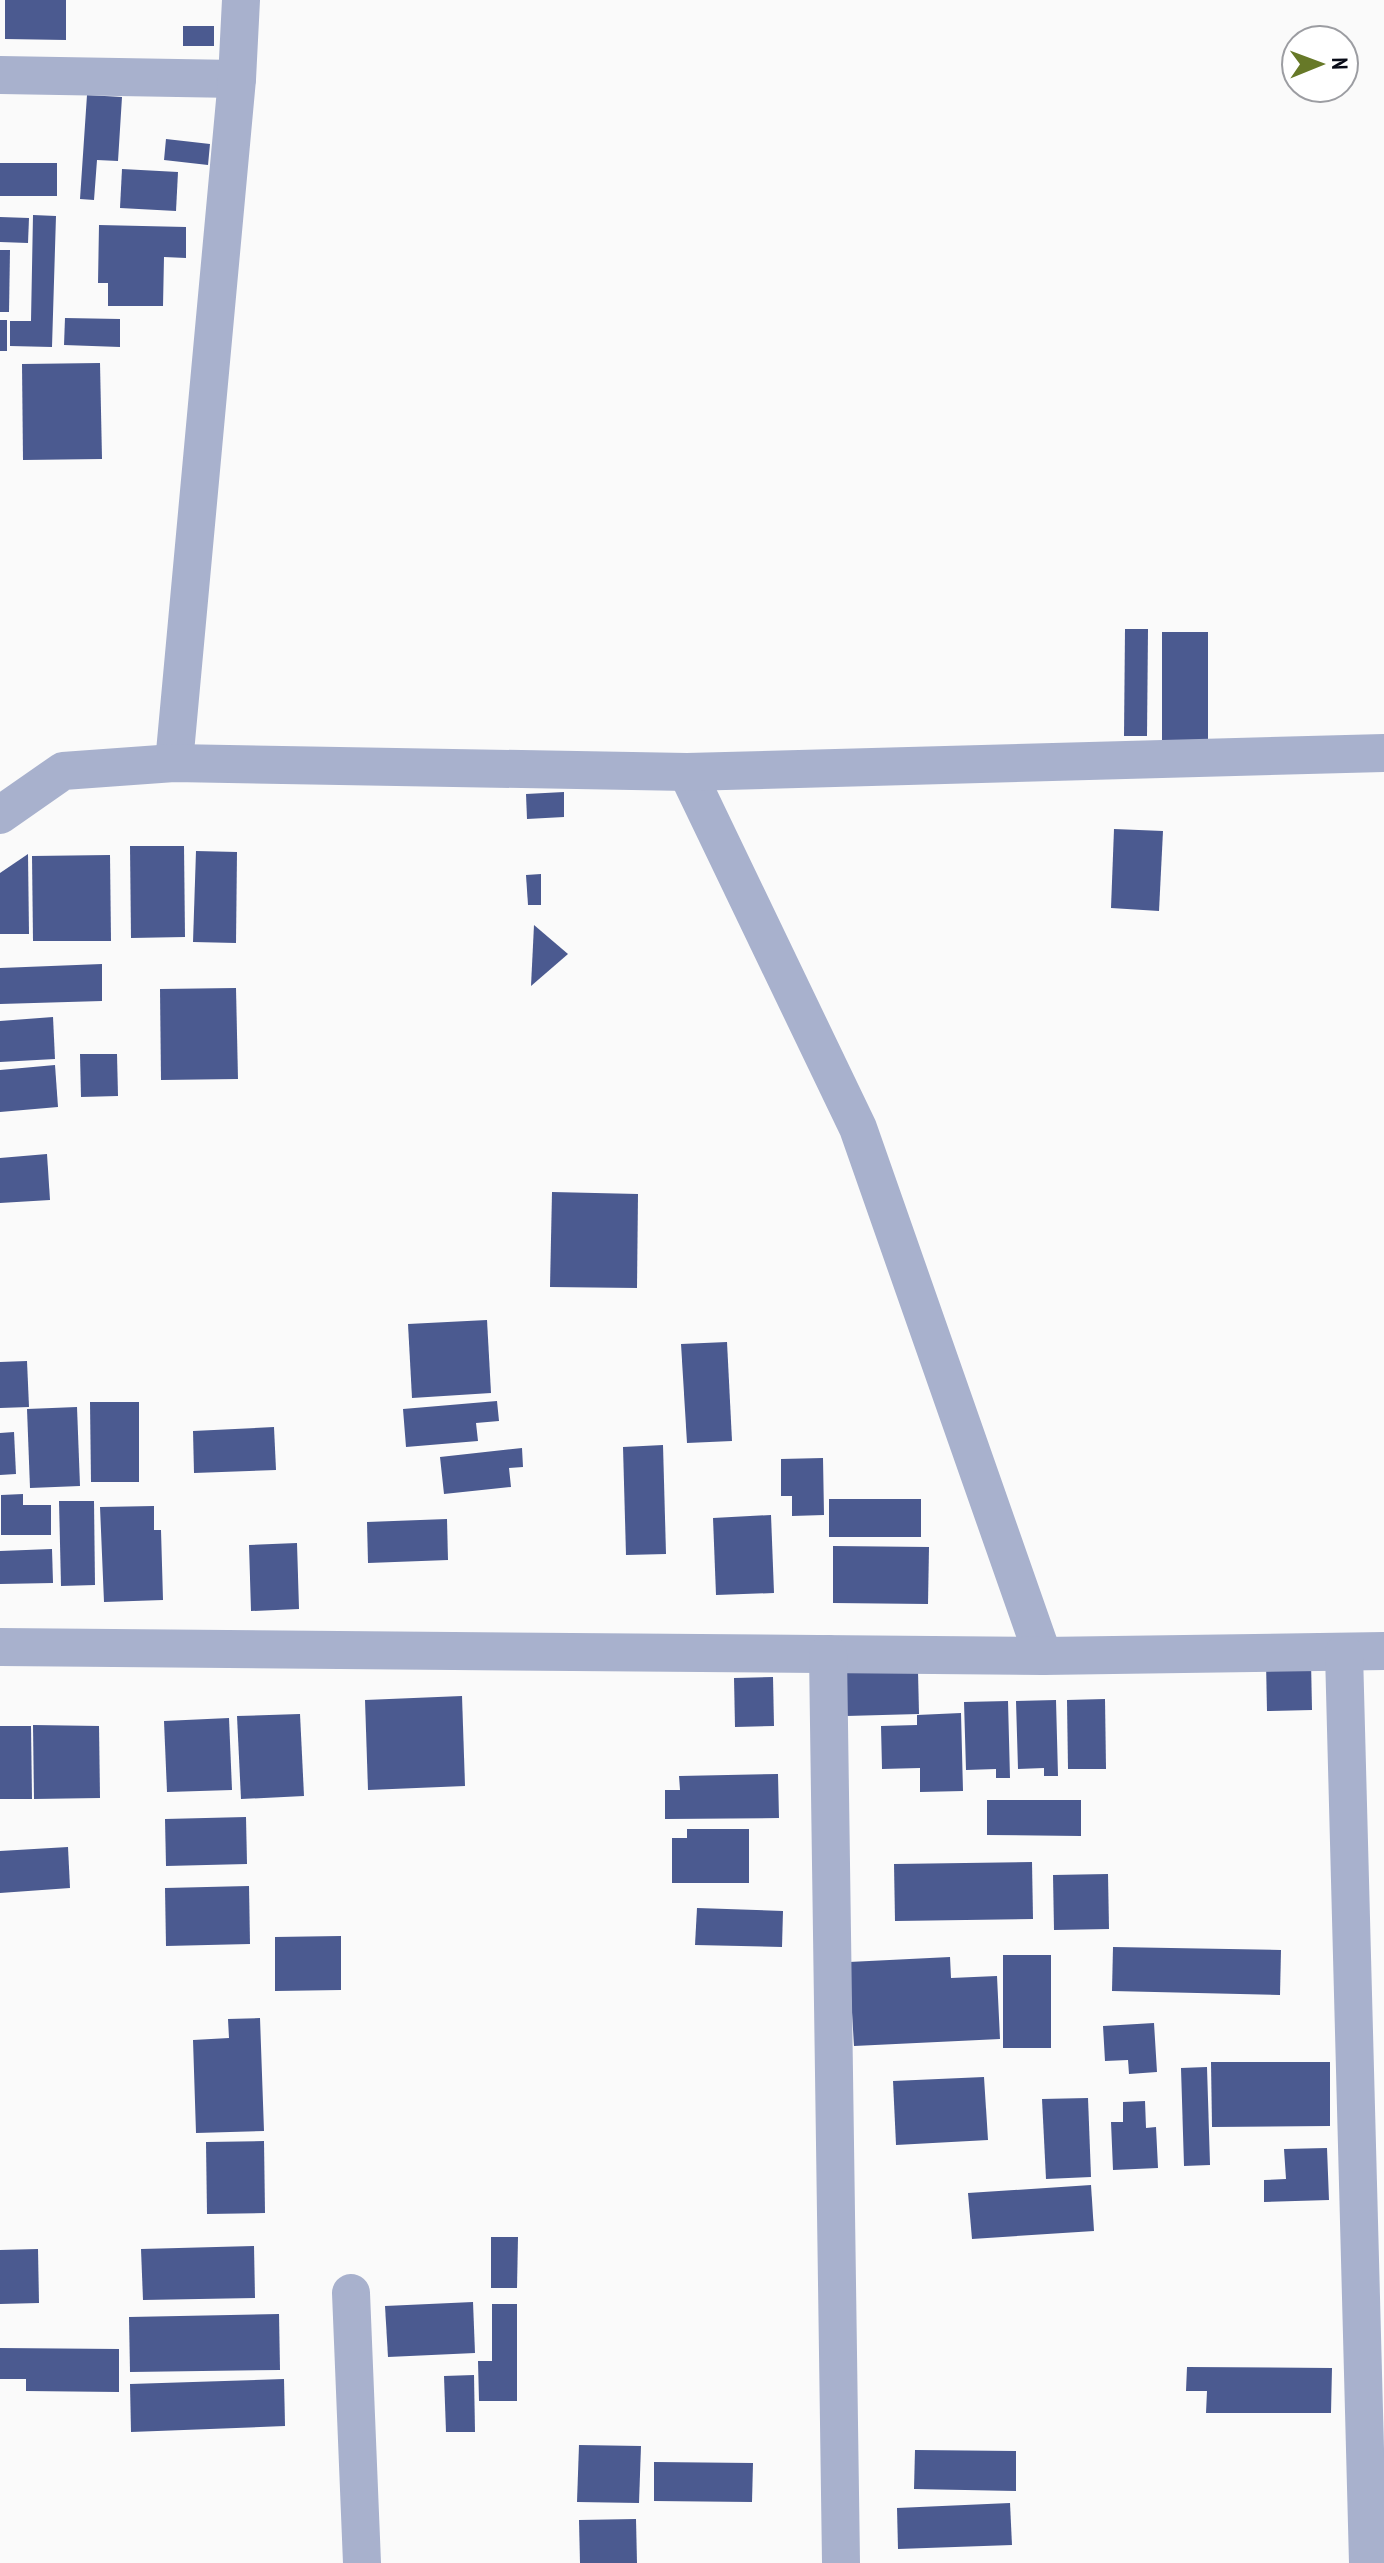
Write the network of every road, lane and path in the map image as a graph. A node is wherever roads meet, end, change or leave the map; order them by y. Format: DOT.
graph roads {
  1 [pos="241,0"];
  2 [pos="0,75"];
  3 [pos="237,79"];
  4 [pos="1384,753"];
  5 [pos="174,763"];
  6 [pos="687,772"];
  7 [pos="0,815"];
  8 [pos="0,1647"];
  9 [pos="1384,1651"];
  10 [pos="1344,1653"];
  11 [pos="828,1654"];
  12 [pos="1043,1656"];
  13 [pos="351,2293"];
  14 [pos="362,2563"];
  15 [pos="841,2563"];
  16 [pos="1368,2563"];
  1 -- 3 [label="street"];
  2 -- 3 [label="street"];
  3 -- 5 [label="street"];
  4 -- 6 [label="street"];
  5 -- 6 [label="street"];
  5 -- 7 [label="street"];
  6 -- 12 [label="street"];
  8 -- 11 [label="street"];
  9 -- 10 [label="street"];
  10 -- 12 [label="street"];
  10 -- 16 [label="street"];
  11 -- 12 [label="street"];
  11 -- 15 [label="street"];
  13 -- 14 [label="street"];
}
